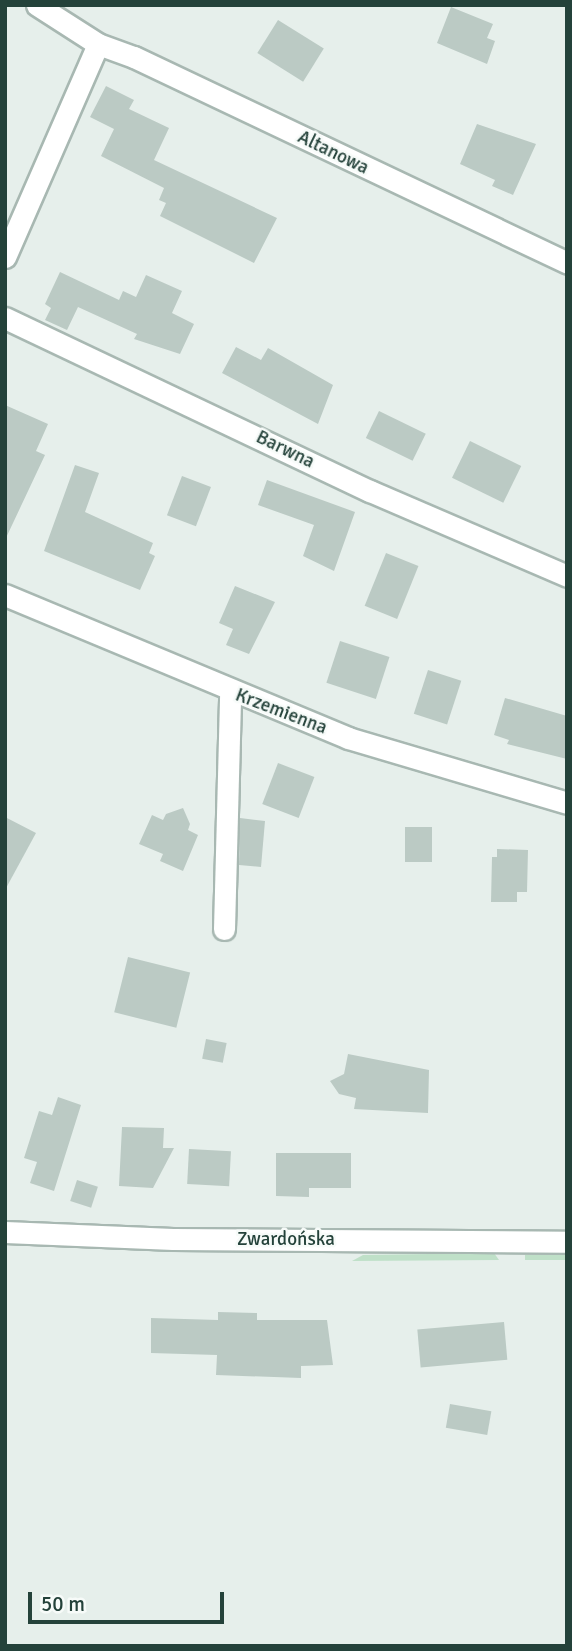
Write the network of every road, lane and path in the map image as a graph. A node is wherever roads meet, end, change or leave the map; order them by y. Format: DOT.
graph roads {
  1 [pos="37,5"];
  2 [pos="98,44"];
  3 [pos="5,257"];
  4 [pos="567,263"];
  5 [pos="5,318"];
  6 [pos="567,576"];
  7 [pos="5,595"];
  8 [pos="230,693"];
  9 [pos="567,803"];
  10 [pos="224,929"];
  11 [pos="5,1233"];
  12 [pos="567,1241"];
  1 -- 2 [label="street, Altanowa"];
  2 -- 3 [label="street"];
  2 -- 4 [label="street, Altanowa"];
  5 -- 6 [label="street, Barwna"];
  7 -- 8 [label="street, Krzemienna"];
  8 -- 9 [label="street, Krzemienna"];
  8 -- 10 [label="street"];
  11 -- 12 [label="street, Zwardońska"];
}
